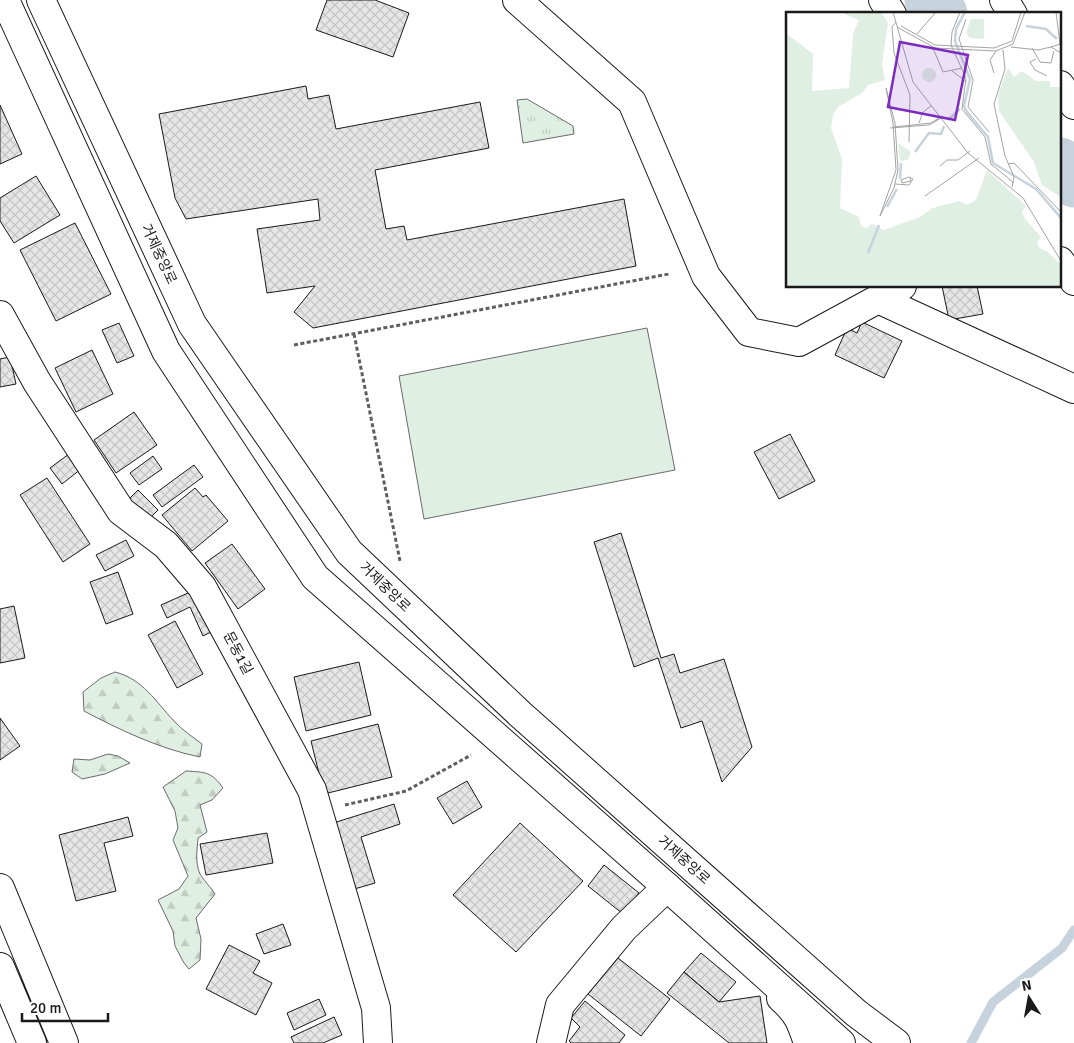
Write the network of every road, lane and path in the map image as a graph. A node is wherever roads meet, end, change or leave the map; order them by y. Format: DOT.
graph roads {
  1 [pos="5,0"];
  2 [pos="41,0"];
  3 [pos="516,0"];
  4 [pos="883,0"];
  5 [pos="1004,0"];
  6 [pos="891,12"];
  7 [pos="1012,12"];
  8 [pos="1062,88"];
  9 [pos="1074,105"];
  10 [pos="1062,264"];
  11 [pos="669,274"];
  12 [pos="1074,281"];
  13 [pos="898,288"];
  14 [pos="878,299"];
  15 [pos="0,315"];
  16 [pos="354,334"];
  17 [pos="294,345"];
  18 [pos="1074,389"];
  19 [pos="401,565"];
  20 [pos="472,755"];
  21 [pos="318,812"];
  22 [pos="667,887"];
  23 [pos="0,888"];
  24 [pos="0,967"];
  25 [pos="758,969"];
  26 [pos="856,1014"];
  27 [pos="887,1040"];
  28 [pos="836,1042"];
  29 [pos="32,1043"];
  30 [pos="64,1043"];
  31 [pos="378,1043"];
  32 [pos="552,1043"];
  33 [pos="808,1043"];
  1 -- 22 [label="main road"];
  2 -- 26 [label="main road, 거제중앙로"];
  3 -- 14 [label="main road"];
  4 -- 6 [label="main road"];
  5 -- 7 [label="main road"];
  8 -- 9 [label="main road"];
  10 -- 12 [label="main road"];
  11 -- 16 [label="path"];
  13 -- 14 [label="main road"];
  14 -- 18 [label="main road"];
  15 -- 21 [label="main road, 문동1길"];
  16 -- 17 [label="path"];
  16 -- 19 [label="path"];
  20 -- 21 [label="path"];
  21 -- 31 [label="main road, 문동1길"];
  22 -- 25 [label="main road"];
  22 -- 32 [label="main road"];
  23 -- 30 [label="main road"];
  24 -- 29 [label="main road"];
  25 -- 28 [label="main road"];
  25 -- 33 [label="main road"];
  26 -- 27 [label="main road, 거제중앙로"];
  26 -- 28 [label="main road"];
}
